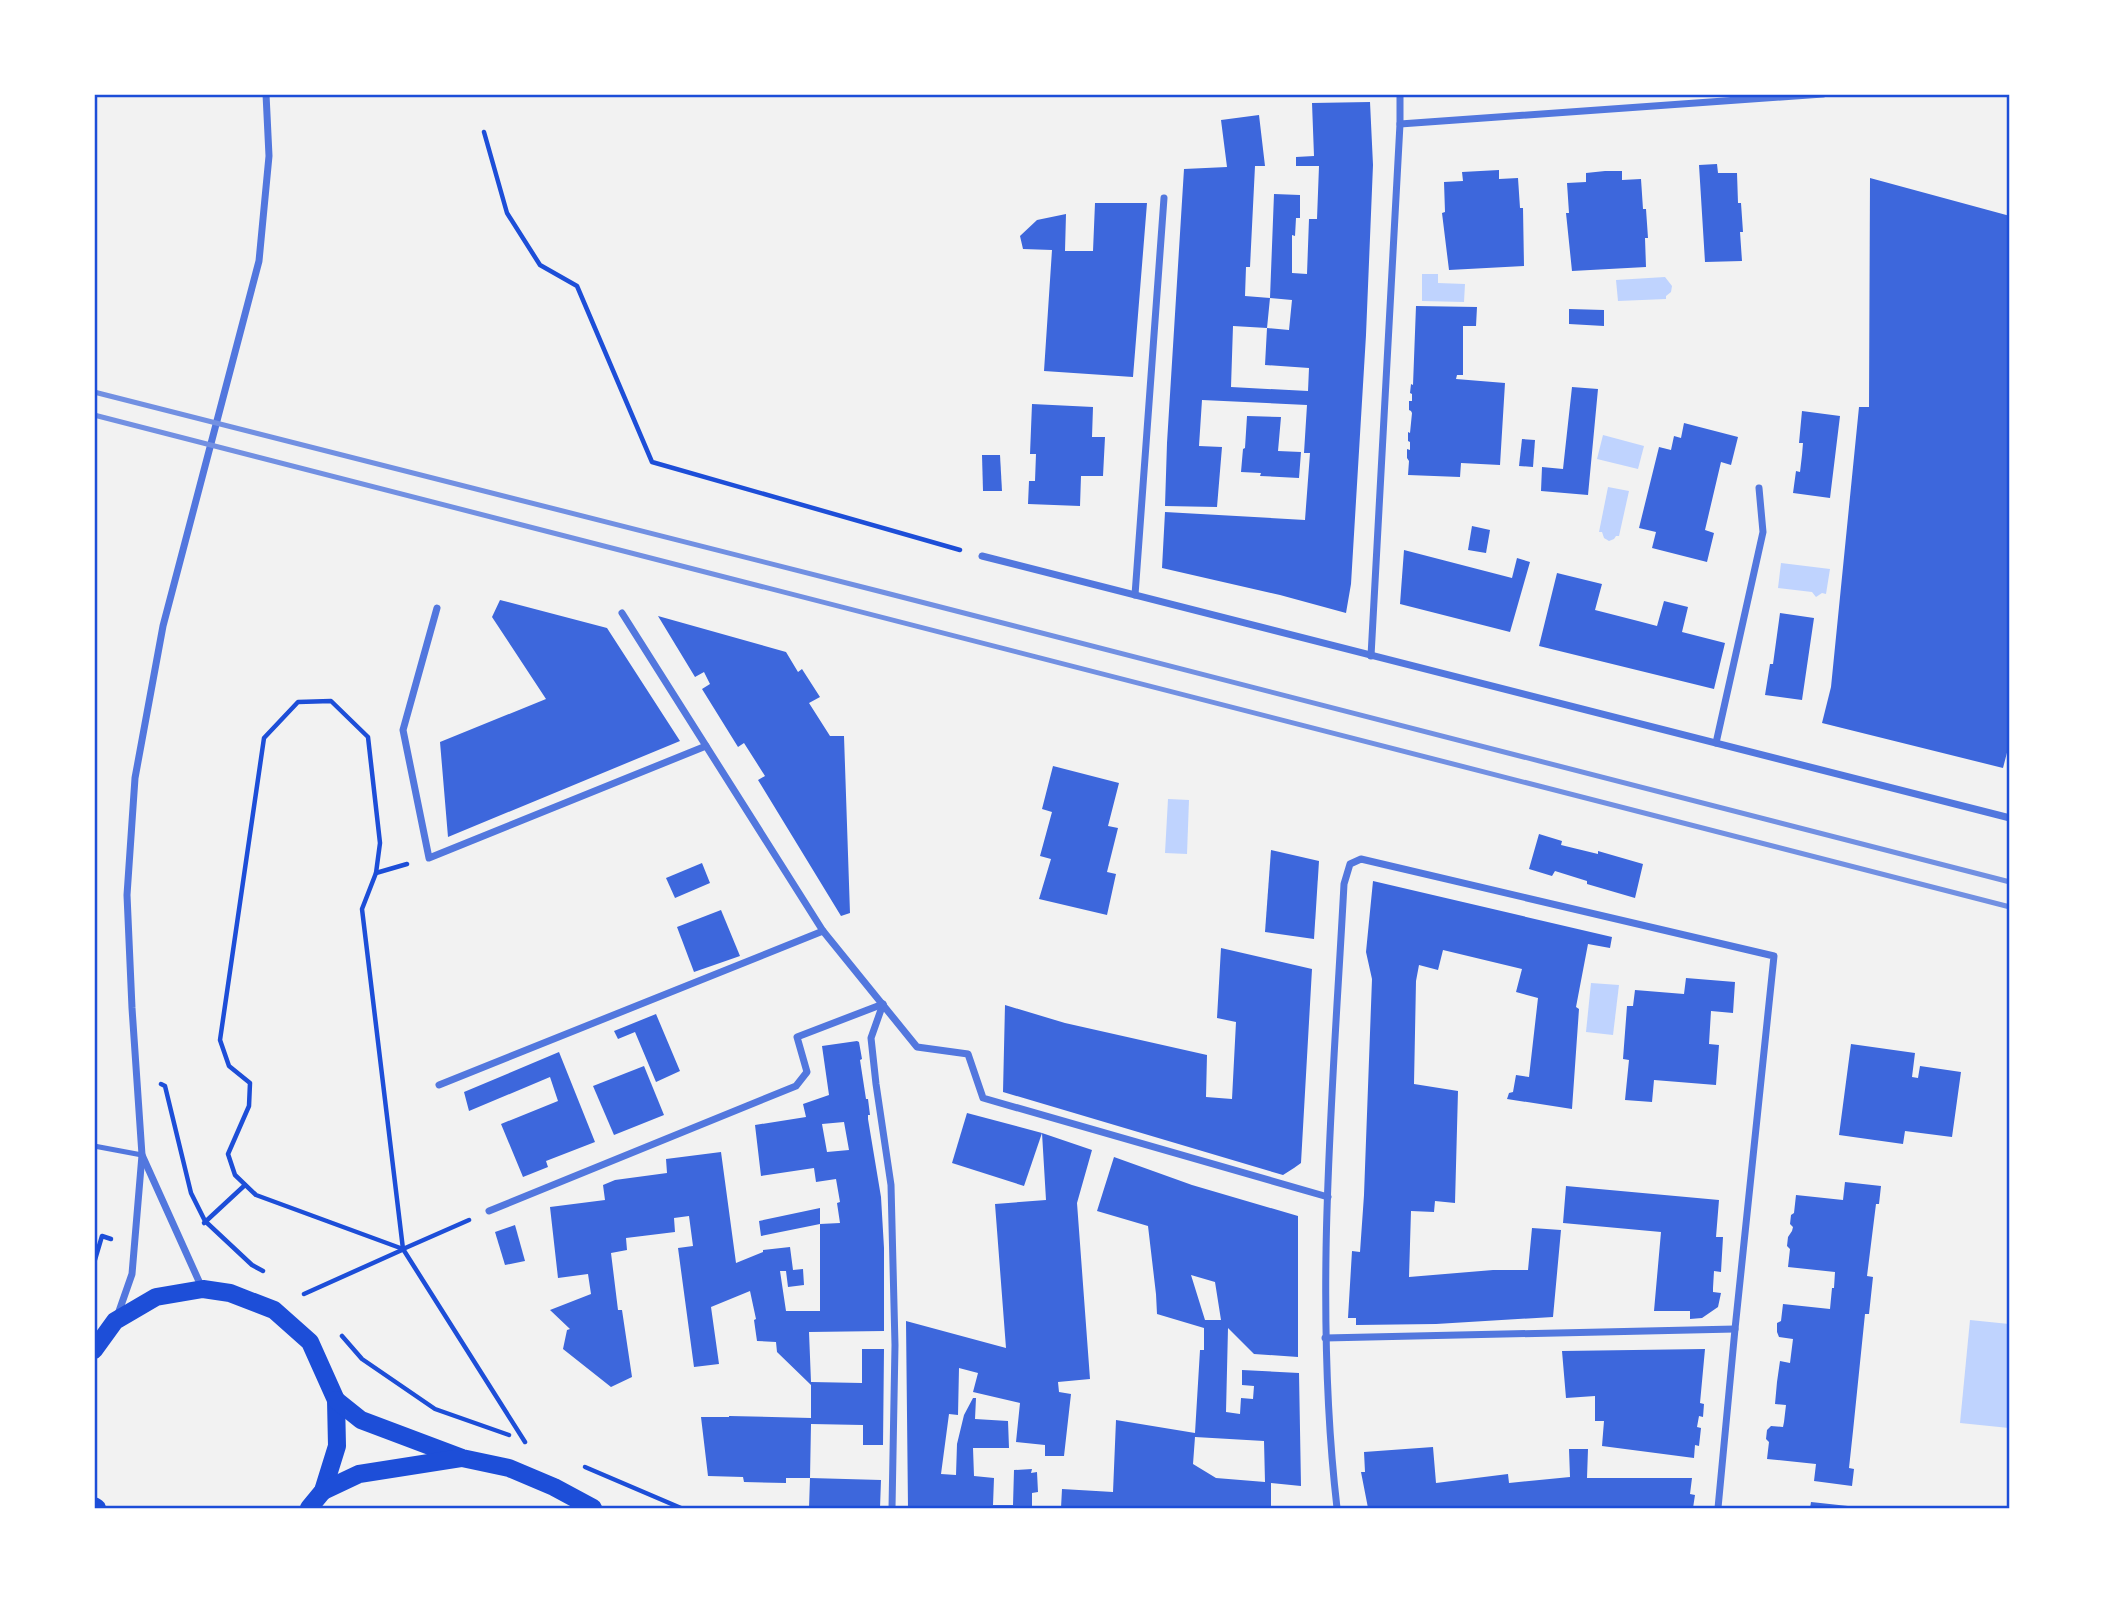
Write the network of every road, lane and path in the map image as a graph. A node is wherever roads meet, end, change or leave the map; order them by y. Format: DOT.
graph roads {
  1 [pos="266,94"];
  2 [pos="1400,94"];
  3 [pos="1822,95"];
  4 [pos="1401,124"];
  5 [pos="484,132"];
  6 [pos="1164,198"];
  7 [pos="1759,488"];
  8 [pos="982,556"];
  9 [pos="1135,595"];
  10 [pos="438,608"];
  11 [pos="622,613"];
  12 [pos="1371,656"];
  13 [pos="1716,743"];
  14 [pos="706,746"];
  15 [pos="2010,818"];
  16 [pos="429,858"];
  17 [pos="376,873"];
  18 [pos="823,931"];
  19 [pos="883,1004"];
  20 [pos="136,1070"];
  21 [pos="439,1085"];
  22 [pos="94,1146"];
  23 [pos="142,1155"];
  24 [pos="245,1185"];
  25 [pos="1328,1197"];
  26 [pos="489,1211"];
  27 [pos="205,1221"];
  28 [pos="403,1249"];
  29 [pos="273,1277"];
  30 [pos="294,1288"];
  31 [pos="203,1289"];
  32 [pos="304,1294"];
  33 [pos="313,1303"];
  34 [pos="115,1321"];
  35 [pos="1735,1329"];
  36 [pos="337,1331"];
  37 [pos="1325,1338"];
  38 [pos="94,1350"];
  39 [pos="336,1400"];
  40 [pos="524,1440"];
  41 [pos="536,1445"];
  42 [pos="462,1458"];
  43 [pos="584,1466"];
  44 [pos="554,1487"];
  45 [pos="323,1491"];
  46 [pos="309,1508"];
  47 [pos="593,1508"];
  48 [pos="681,1508"];
  49 [pos="892,1508"];
  50 [pos="1337,1508"];
  51 [pos="1718,1508"];
  1 -- 20 [label="street"];
  2 -- 4 [label="street"];
  3 -- 4 [label="street"];
  4 -- 12 [label="street"];
  5 -- 8 [label="path"];
  6 -- 9 [label="street"];
  7 -- 13 [label="street"];
  8 -- 9 [label="street"];
  9 -- 12 [label="street"];
  10 -- 16 [label="street"];
  11 -- 14 [label="street"];
  12 -- 13 [label="street"];
  13 -- 15 [label="street"];
  14 -- 16 [label="street"];
  14 -- 18 [label="street"];
  16 -- 17 [label="path"];
  17 -- 24 [label="path"];
  17 -- 28 [label="path"];
  18 -- 19 [label="street"];
  18 -- 21 [label="street"];
  19 -- 25 [label="street"];
  19 -- 26 [label="street"];
  19 -- 49 [label="street"];
  20 -- 23 [label="street"];
  20 -- 27 [label="path"];
  22 -- 23 [label="lane"];
  23 -- 31 [label="street"];
  23 -- 34 [label="street"];
  24 -- 27 [label="path"];
  24 -- 28 [label="path"];
  25 -- 35 [label="street"];
  25 -- 37 [label="street"];
  26 -- 28 [label="path"];
  27 -- 29 [label="path"];
  28 -- 32 [label="path"];
  28 -- 40 [label="path"];
  30 -- 32 [label="path"];
  31 -- 34 [label="main road"];
  31 -- 39 [label="main road"];
  32 -- 33 [label="path"];
  34 -- 38 [label="main road"];
  35 -- 37 [label="street"];
  35 -- 51 [label="street"];
  36 -- 40 [label="path"];
  37 -- 50 [label="street"];
  39 -- 42 [label="main road"];
  39 -- 45 [label="main road"];
  40 -- 41 [label="path"];
  40 -- 44 [label="path"];
  42 -- 44 [label="main road"];
  42 -- 45 [label="main road"];
  43 -- 48 [label="path"];
  44 -- 47 [label="main road"];
  45 -- 46 [label="main road"];
}
